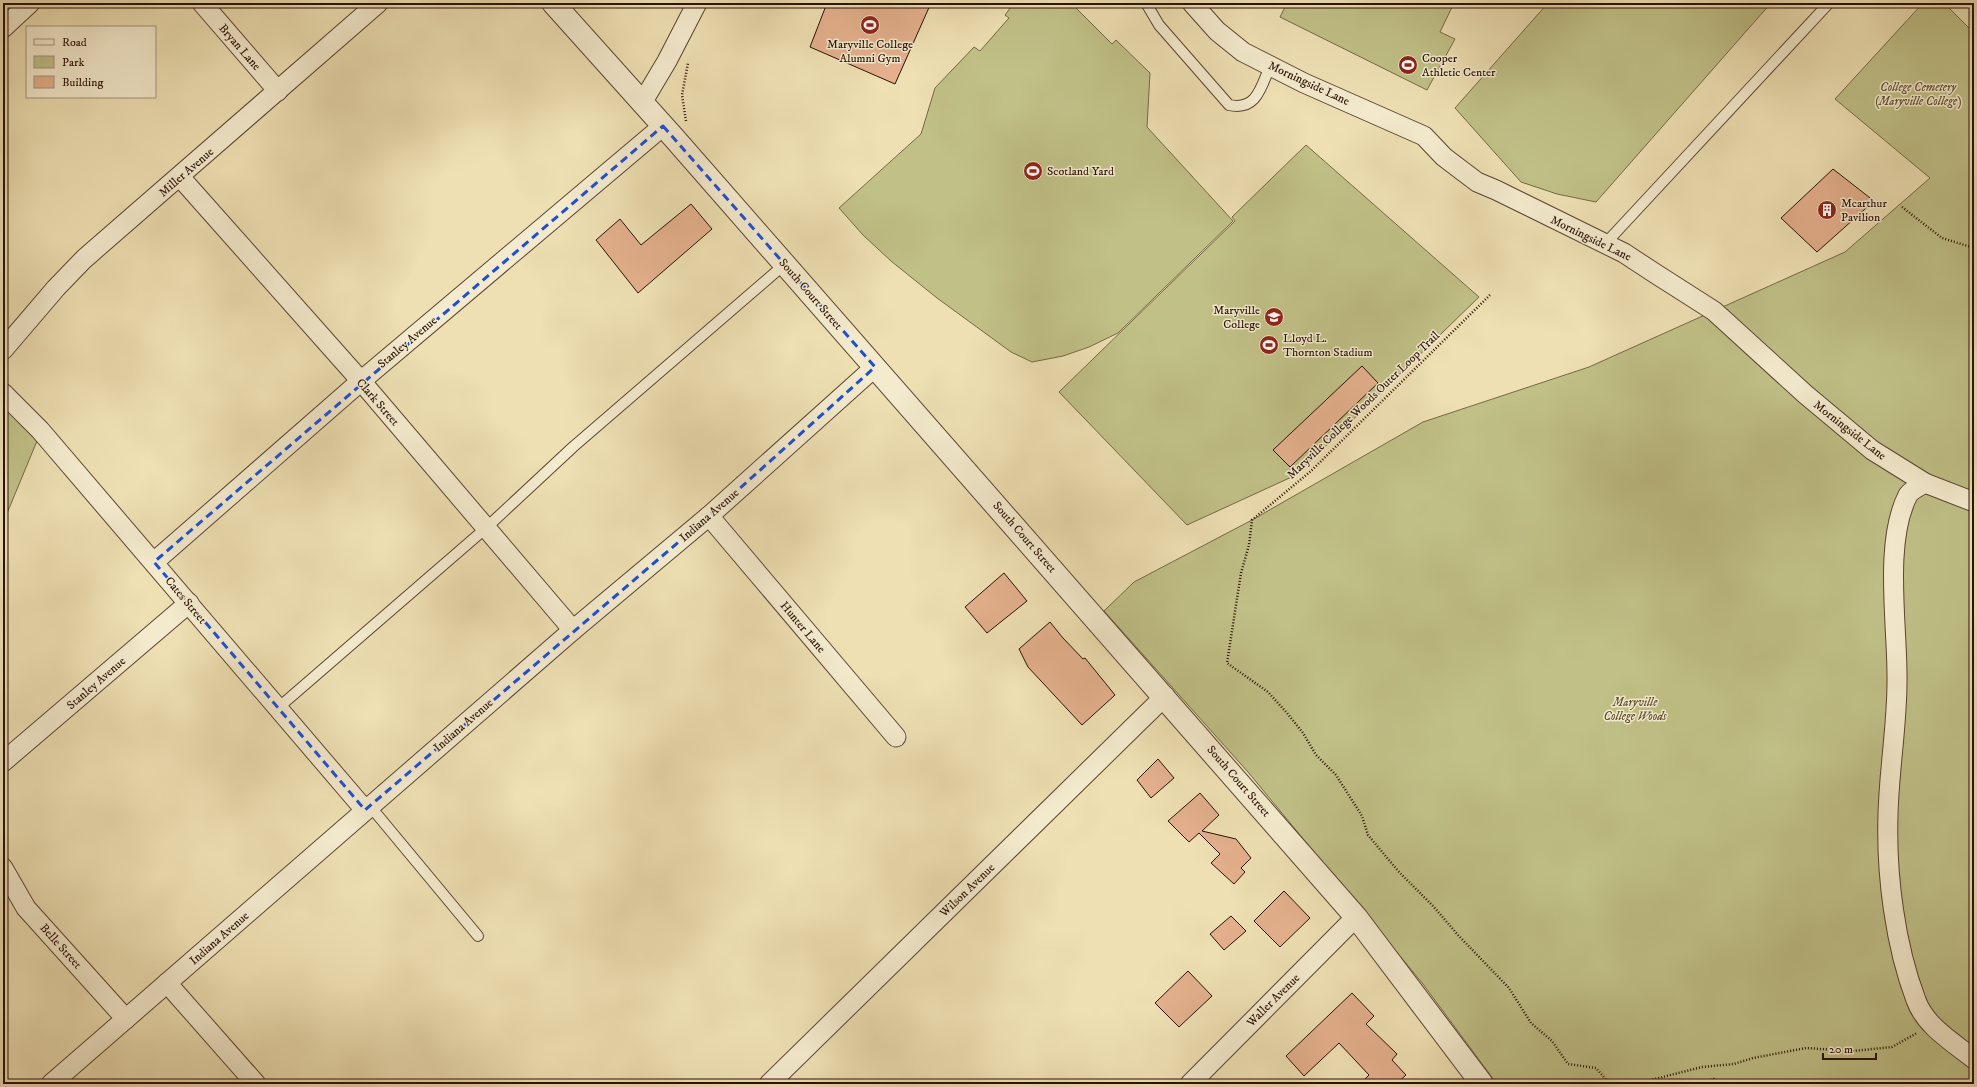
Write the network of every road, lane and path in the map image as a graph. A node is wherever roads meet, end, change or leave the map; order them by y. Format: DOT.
graph roads {
  1 [pos="30,3"];
  2 [pos="202,3"];
  3 [pos="378,3"];
  4 [pos="553,3"];
  5 [pos="697,3"];
  6 [pos="1146,3"];
  7 [pos="1829,3"];
  8 [pos="1198,6"];
  9 [pos="3,28"];
  10 [pos="688,60"];
  11 [pos="1270,66"];
  12 [pos="278,91"];
  13 [pos="642,104"];
  14 [pos="669,132"];
  15 [pos="180,177"];
  16 [pos="1902,206"];
  17 [pos="1605,244"];
  18 [pos="1974,248"];
  19 [pos="785,264"];
  20 [pos="1490,295"];
  21 [pos="3,350"];
  22 [pos="875,367"];
  23 [pos="361,381"];
  24 [pos="3,393"];
  25 [pos="1925,483"];
  26 [pos="1974,502"];
  27 [pos="709,516"];
  28 [pos="486,528"];
  29 [pos="154,562"];
  30 [pos="189,603"];
  31 [pos="573,630"];
  32 [pos="1165,696"];
  33 [pos="278,708"];
  34 [pos="896,737"];
  35 [pos="3,762"];
  36 [pos="367,808"];
  37 [pos="3,868"];
  38 [pos="1356,917"];
  39 [pos="478,936"];
  40 [pos="167,983"];
  41 [pos="126,1019"];
  42 [pos="1932,1025"];
  43 [pos="1974,1059"];
  44 [pos="1645,1081"];
  45 [pos="51,1084"];
  46 [pos="256,1084"];
  47 [pos="769,1084"];
  48 [pos="1190,1084"];
  49 [pos="1482,1084"];
  50 [pos="1613,1084"];
  51 [pos="1635,1084"];
  52 [pos="1687,1084"];
  53 [pos="1696,1084"];
  54 [pos="1726,1084"];
  1 -- 9 [label="street"];
  2 -- 12 [label="street, Bryan Lane"];
  3 -- 12 [label="street, Miller Avenue"];
  4 -- 13 [label="street, South Court Street"];
  5 -- 13 [label="street"];
  6 -- 11 [label="lane"];
  7 -- 17 [label="lane"];
  8 -- 11 [label="street, Morningside Lane"];
  10 -- 14 [label="path"];
  11 -- 17 [label="street, Morningside Lane"];
  12 -- 15 [label="street, Miller Avenue"];
  13 -- 14 [label="street, South Court Street"];
  14 -- 19 [label="street, South Court Street"];
  14 -- 23 [label="street, Stanley Avenue"];
  15 -- 21 [label="street, Miller Avenue"];
  15 -- 23 [label="street, Clark Street"];
  16 -- 18 [label="path"];
  17 -- 25 [label="street, Morningside Lane"];
  19 -- 22 [label="street, South Court Street"];
  19 -- 28 [label="lane"];
  20 -- 50 [label="path, Maryville College Woods Outer Loop Trail"];
  22 -- 27 [label="street, Indiana Avenue"];
  22 -- 32 [label="street, South Court Street"];
  23 -- 28 [label="street, Clark Street"];
  23 -- 29 [label="street, Stanley Avenue"];
  24 -- 29 [label="street, Cates Street"];
  25 -- 26 [label="street, Morningside Lane"];
  25 -- 42 [label="street"];
  27 -- 31 [label="street, Indiana Avenue"];
  27 -- 34 [label="street, Hunter Lane"];
  28 -- 31 [label="street, Clark Street"];
  28 -- 33 [label="lane"];
  29 -- 30 [label="street, Cates Street"];
  30 -- 33 [label="street, Cates Street"];
  30 -- 35 [label="street, Stanley Avenue"];
  31 -- 36 [label="street, Indiana Avenue"];
  32 -- 38 [label="street, South Court Street"];
  32 -- 47 [label="street, Wilson Avenue"];
  33 -- 36 [label="street, Cates Street"];
  36 -- 39 [label="lane"];
  36 -- 40 [label="street, Indiana Avenue"];
  37 -- 41 [label="street, Belle Street"];
  38 -- 48 [label="street, Waller Avenue"];
  38 -- 49 [label="street, South Court Street"];
  40 -- 41 [label="street, Indiana Avenue"];
  40 -- 46 [label="street"];
  41 -- 45 [label="street, Indiana Avenue"];
  42 -- 43 [label="street"];
  42 -- 44 [label="path"];
  44 -- 51 [label="path"];
  44 -- 52 [label="path"];
  53 -- 54 [label="path"];
}
